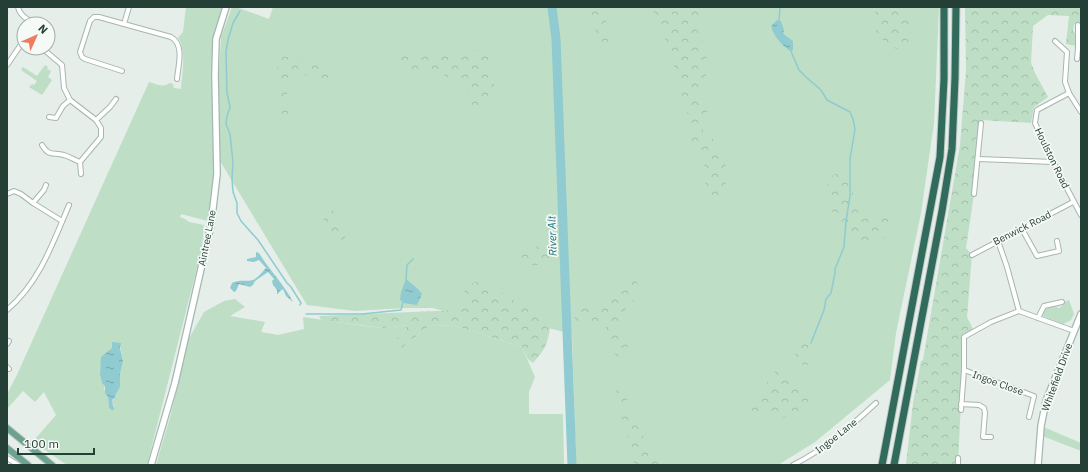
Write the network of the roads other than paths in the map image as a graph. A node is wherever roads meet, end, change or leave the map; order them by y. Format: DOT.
graph roads {
  1 [pos="18,7"];
  2 [pos="129,7"];
  3 [pos="226,7"];
  4 [pos="944,7"];
  5 [pos="956,7"];
  6 [pos="23,16"];
  7 [pos="124,24"];
  8 [pos="1078,25"];
  9 [pos="1055,41"];
  10 [pos="1079,49"];
  11 [pos="16,52"];
  12 [pos="51,56"];
  13 [pos="1076,59"];
  14 [pos="7,65"];
  15 [pos="122,71"];
  16 [pos="177,79"];
  17 [pos="1069,93"];
  18 [pos="116,99"];
  19 [pos="70,100"];
  20 [pos="1081,112"];
  21 [pos="49,117"];
  22 [pos="96,120"];
  23 [pos="981,123"];
  24 [pos="42,145"];
  25 [pos="978,159"];
  26 [pos="80,162"];
  27 [pos="1053,162"];
  28 [pos="81,174"];
  29 [pos="46,185"];
  30 [pos="7,194"];
  31 [pos="974,194"];
  32 [pos="1073,202"];
  33 [pos="33,203"];
  34 [pos="69,206"];
  35 [pos="1081,215"];
  36 [pos="62,221"];
  37 [pos="1022,229"];
  38 [pos="998,241"];
  39 [pos="1057,241"];
  40 [pos="972,255"];
  41 [pos="1062,302"];
  42 [pos="7,310"];
  43 [pos="1019,311"];
  44 [pos="1081,314"];
  45 [pos="1038,318"];
  46 [pos="1074,332"];
  47 [pos="964,370"];
  48 [pos="876,403"];
  49 [pos="961,404"];
  50 [pos="961,410"];
  51 [pos="1029,417"];
  52 [pos="7,428"];
  53 [pos="991,437"];
  54 [pos="7,448"];
  55 [pos="7,458"];
  56 [pos="958,458"];
  57 [pos="18,465"];
  58 [pos="28,465"];
  59 [pos="52,465"];
  60 [pos="151,465"];
  61 [pos="793,465"];
  62 [pos="882,465"];
  63 [pos="895,465"];
  64 [pos="958,465"];
  65 [pos="1038,465"];
  1 -- 6 [label="street"];
  2 -- 7 [label="street"];
  3 -- 60 [label="main road, Aintree Lane"];
  4 -- 62 [label="highway"];
  5 -- 63 [label="highway"];
  7 -- 15 [label="street"];
  7 -- 16 [label="street"];
  8 -- 10 [label="street"];
  9 -- 17 [label="street"];
  10 -- 13 [label="street"];
  11 -- 14 [label="street"];
  12 -- 19 [label="street"];
  17 -- 20 [label="street"];
  17 -- 27 [label="street, Houlston Road"];
  18 -- 22 [label="street"];
  19 -- 21 [label="street"];
  19 -- 22 [label="street"];
  22 -- 26 [label="street"];
  23 -- 25 [label="street"];
  24 -- 26 [label="street"];
  25 -- 27 [label="street"];
  25 -- 31 [label="street"];
  26 -- 28 [label="street"];
  27 -- 32 [label="street, Houlston Road"];
  29 -- 33 [label="street"];
  30 -- 33 [label="street"];
  32 -- 35 [label="street, Houlston Road"];
  32 -- 37 [label="street, Benwick Road"];
  33 -- 36 [label="street"];
  34 -- 36 [label="street"];
  36 -- 42 [label="street"];
  37 -- 38 [label="street, Benwick Road"];
  37 -- 39 [label="street"];
  38 -- 40 [label="street, Benwick Road"];
  38 -- 43 [label="street"];
  41 -- 45 [label="street"];
  43 -- 45 [label="street"];
  43 -- 47 [label="street"];
  44 -- 46 [label="main road, Whitefield Drive"];
  45 -- 46 [label="street"];
  46 -- 65 [label="main road, Whitefield Drive"];
  47 -- 49 [label="street"];
  47 -- 51 [label="street, Ingoe Close"];
  48 -- 61 [label="street, Ingoe Lane"];
  49 -- 50 [label="street"];
  49 -- 53 [label="street"];
  52 -- 59 [label="main road"];
  54 -- 58 [label="main road"];
  55 -- 57 [label="street"];
  56 -- 64 [label="street"];
}
